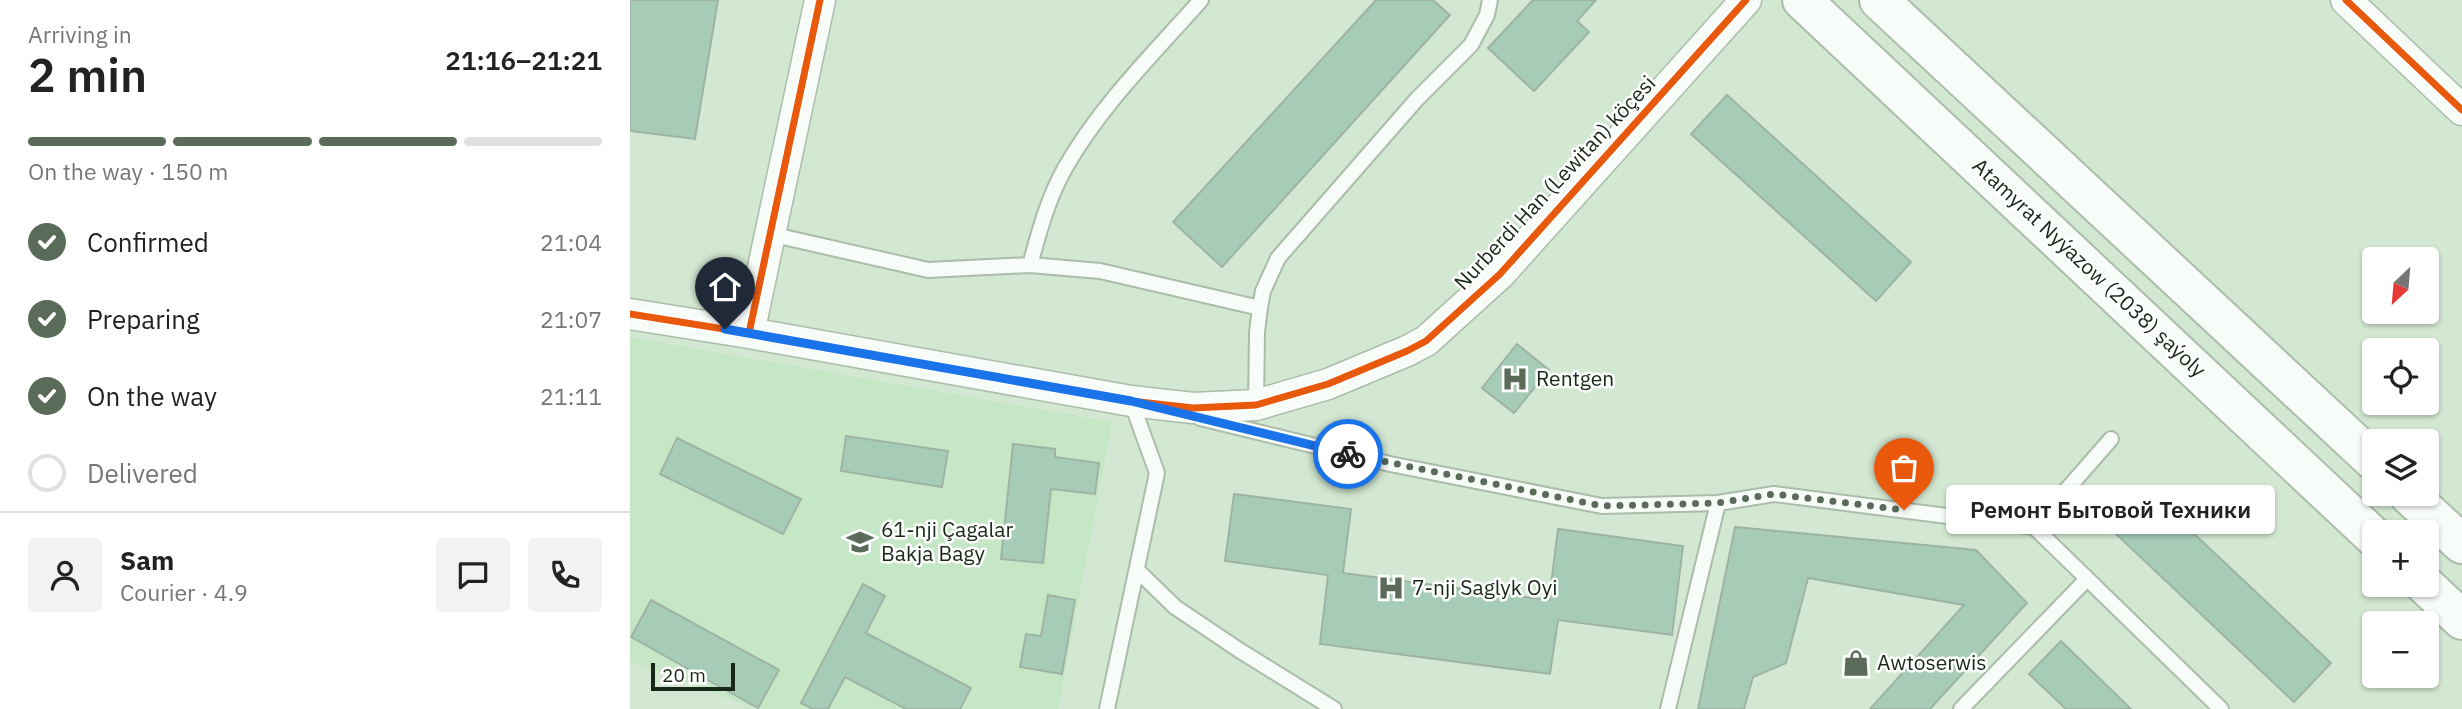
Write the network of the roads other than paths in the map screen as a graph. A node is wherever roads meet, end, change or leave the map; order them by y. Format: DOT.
graph roads {
  1 [pos="820,0"];
  2 [pos="1201,0"];
  3 [pos="1490,0"];
  4 [pos="1746,0"];
  5 [pos="1802,0"];
  6 [pos="1879,0"];
  7 [pos="2346,0"];
  8 [pos="2462,110"];
  9 [pos="770,234"];
  10 [pos="1030,265"];
  11 [pos="1260,308"];
  12 [pos="630,314"];
  13 [pos="749,333"];
  14 [pos="1131,401"];
  15 [pos="1256,405"];
  16 [pos="2111,439"];
  17 [pos="2362,451"];
  18 [pos="1718,503"];
  19 [pos="2421,506"];
  20 [pos="2362,526"];
  21 [pos="2034,527"];
  22 [pos="2462,544"];
  23 [pos="1137,570"];
  24 [pos="2087,579"];
  25 [pos="2437,597"];
  26 [pos="2462,621"];
  27 [pos="1966,707"];
  28 [pos="1107,709"];
  29 [pos="1335,709"];
  30 [pos="1668,709"];
  31 [pos="2221,709"];
  1 -- 9 [label="street"];
  2 -- 10 [label="lane"];
  3 -- 11 [label="lane"];
  4 -- 15 [label="street, Nurberdi Han (Lewitan) köçesi"];
  5 -- 20 [label="main road, Atamyrat Nyýazow (2038) şaýoly"];
  6 -- 17 [label="main road"];
  7 -- 8 [label="street"];
  9 -- 10 [label="lane"];
  9 -- 13 [label="street"];
  10 -- 11 [label="lane"];
  11 -- 15 [label="lane"];
  12 -- 13 [label="street, Nurberdi Han (Lewitan) köçesi"];
  13 -- 14 [label="street, Nurberdi Han (Lewitan) köçesi"];
  14 -- 15 [label="street, Nurberdi Han (Lewitan) köçesi"];
  14 -- 18 [label="lane"];
  14 -- 23 [label="lane"];
  16 -- 21 [label="lane"];
  18 -- 21 [label="lane"];
  18 -- 30 [label="lane"];
  19 -- 22 [label="main road"];
  21 -- 24 [label="lane"];
  23 -- 28 [label="lane"];
  23 -- 29 [label="lane"];
  24 -- 27 [label="lane"];
  24 -- 31 [label="lane"];
  25 -- 26 [label="main road"];
}
